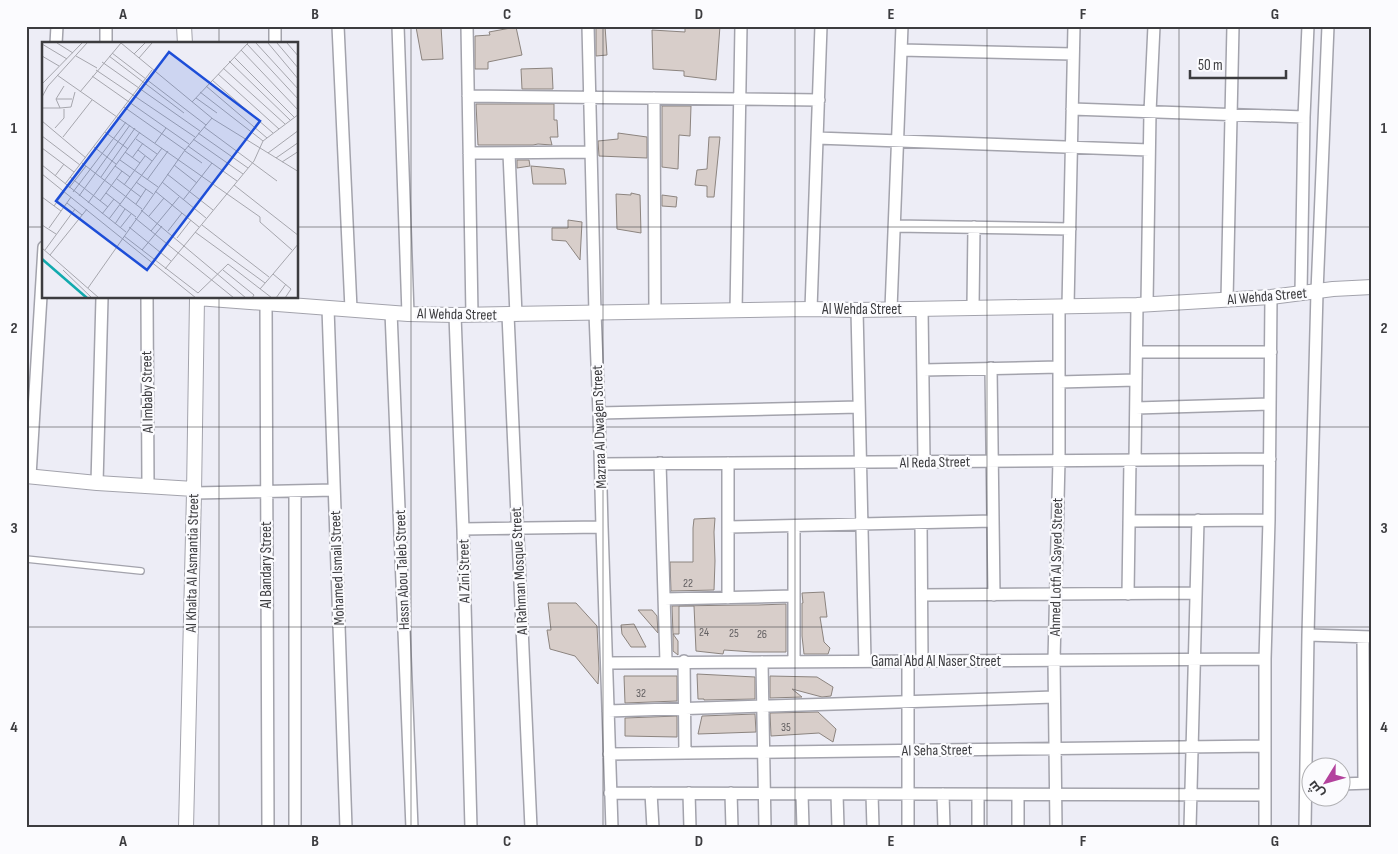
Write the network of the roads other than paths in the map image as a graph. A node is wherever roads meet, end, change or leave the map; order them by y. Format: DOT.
graph roads {
  1 [pos="57,26"];
  2 [pos="106,26"];
  3 [pos="184,26"];
  4 [pos="274,26"];
  5 [pos="338,26"];
  6 [pos="398,26"];
  7 [pos="466,26"];
  8 [pos="588,26"];
  9 [pos="741,26"];
  10 [pos="821,26"];
  11 [pos="902,26"];
  12 [pos="1074,26"];
  13 [pos="1154,26"];
  14 [pos="1233,26"];
  15 [pos="1308,26"];
  16 [pos="1328,26"];
  17 [pos="56,42"];
  18 [pos="106,42"];
  19 [pos="185,42"];
  20 [pos="275,42"];
  21 [pos="901,50"];
  22 [pos="1074,54"];
  23 [pos="468,96"];
  24 [pos="589,97"];
  25 [pos="654,98"];
  26 [pos="740,99"];
  27 [pos="819,100"];
  28 [pos="1072,109"];
  29 [pos="1150,112"];
  30 [pos="1231,116"];
  31 [pos="1304,117"];
  32 [pos="818,138"];
  33 [pos="898,141"];
  34 [pos="1071,147"];
  35 [pos="1149,150"];
  36 [pos="509,152"];
  37 [pos="590,152"];
  38 [pos="469,153"];
  39 [pos="894,226"];
  40 [pos="974,227"];
  41 [pos="1070,229"];
  42 [pos="42,276"];
  43 [pos="1372,287"];
  44 [pos="1316,292"];
  45 [pos="1301,293"];
  46 [pos="1271,297"];
  47 [pos="102,299"];
  48 [pos="146,299"];
  49 [pos="197,299"];
  50 [pos="211,299"];
  51 [pos="1227,300"];
  52 [pos="287,301"];
  53 [pos="266,303"];
  54 [pos="1142,305"];
  55 [pos="1064,306"];
  56 [pos="973,307"];
  57 [pos="328,308"];
  58 [pos="922,308"];
  59 [pos="811,309"];
  60 [pos="891,309"];
  61 [pos="352,310"];
  62 [pos="857,310"];
  63 [pos="736,311"];
  64 [pos="391,312"];
  65 [pos="655,312"];
  66 [pos="595,313"];
  67 [pos="408,314"];
  68 [pos="454,315"];
  69 [pos="472,315"];
  70 [pos="512,315"];
  71 [pos="1137,352"];
  72 [pos="1271,352"];
  73 [pos="1059,367"];
  74 [pos="992,368"];
  75 [pos="923,370"];
  76 [pos="1136,380"];
  77 [pos="1059,382"];
  78 [pos="1270,404"];
  79 [pos="860,407"];
  80 [pos="1136,408"];
  81 [pos="599,413"];
  82 [pos="1270,459"];
  83 [pos="1059,460"];
  84 [pos="1133,460"];
  85 [pos="993,461"];
  86 [pos="861,462"];
  87 [pos="924,462"];
  88 [pos="660,463"];
  89 [pos="728,463"];
  90 [pos="601,464"];
  91 [pos="28,476"];
  92 [pos="97,483"];
  93 [pos="148,486"];
  94 [pos="334,490"];
  95 [pos="194,491"];
  96 [pos="295,491"];
  97 [pos="266,492"];
  98 [pos="1198,520"];
  99 [pos="1269,520"];
  100 [pos="993,521"];
  101 [pos="1129,521"];
  102 [pos="921,522"];
  103 [pos="862,524"];
  104 [pos="794,526"];
  105 [pos="602,527"];
  106 [pos="728,527"];
  107 [pos="517,528"];
  108 [pos="463,529"];
  109 [pos="26,559"];
  110 [pos="141,571"];
  111 [pos="1196,593"];
  112 [pos="1055,594"];
  113 [pos="1128,594"];
  114 [pos="922,595"];
  115 [pos="994,595"];
  116 [pos="794,596"];
  117 [pos="728,598"];
  118 [pos="664,599"];
  119 [pos="1308,635"];
  120 [pos="1367,637"];
  121 [pos="1194,659"];
  122 [pos="1265,659"];
  123 [pos="1054,660"];
  124 [pos="865,661"];
  125 [pos="922,661"];
  126 [pos="666,662"];
  127 [pos="684,662"];
  128 [pos="762,662"];
  129 [pos="794,662"];
  130 [pos="908,662"];
  131 [pos="606,663"];
  132 [pos="1054,698"];
  133 [pos="908,702"];
  134 [pos="763,706"];
  135 [pos="685,709"];
  136 [pos="608,711"];
  137 [pos="1368,711"];
  138 [pos="1265,746"];
  139 [pos="1192,748"];
  140 [pos="1055,749"];
  141 [pos="908,751"];
  142 [pos="764,752"];
  143 [pos="685,753"];
  144 [pos="609,754"];
  145 [pos="1308,756"];
  146 [pos="1368,783"];
  147 [pos="1350,784"];
  148 [pos="651,793"];
  149 [pos="689,793"];
  150 [pos="610,794"];
  151 [pos="731,794"];
  152 [pos="764,794"];
  153 [pos="802,794"];
  154 [pos="837,794"];
  155 [pos="872,794"];
  156 [pos="943,794"];
  157 [pos="908,795"];
  158 [pos="978,795"];
  159 [pos="1018,795"];
  160 [pos="1056,795"];
  161 [pos="1265,795"];
  162 [pos="1191,796"];
  163 [pos="1306,806"];
  164 [pos="186,828"];
  165 [pos="268,828"];
  166 [pos="295,828"];
  167 [pos="346,828"];
  168 [pos="412,828"];
  169 [pos="471,828"];
  170 [pos="531,828"];
  171 [pos="612,828"];
  172 [pos="653,828"];
  173 [pos="690,828"];
  174 [pos="732,828"];
  175 [pos="765,828"];
  176 [pos="803,828"];
  177 [pos="838,828"];
  178 [pos="873,828"];
  179 [pos="908,828"];
  180 [pos="944,828"];
  181 [pos="978,828"];
  182 [pos="1018,828"];
  183 [pos="1056,828"];
  184 [pos="1190,828"];
  185 [pos="1265,828"];
  186 [pos="1305,828"];
  1 -- 17 [label="street"];
  2 -- 18 [label="street"];
  3 -- 19 [label="street"];
  4 -- 20 [label="street"];
  5 -- 61 [label="street"];
  6 -- 67 [label="street"];
  7 -- 23 [label="street"];
  8 -- 24 [label="street, Mazraa Al Dwagen Street"];
  9 -- 26 [label="street"];
  10 -- 27 [label="street"];
  11 -- 21 [label="street"];
  12 -- 22 [label="street, Ahmed Lotfi Al Sayed Street"];
  13 -- 29 [label="street"];
  14 -- 30 [label="street"];
  15 -- 31 [label="street"];
  16 -- 44 [label="street"];
  21 -- 22 [label="street"];
  21 -- 33 [label="street"];
  22 -- 28 [label="street, Ahmed Lotfi Al Sayed Street"];
  23 -- 24 [label="street"];
  23 -- 38 [label="street"];
  24 -- 25 [label="street"];
  24 -- 37 [label="street, Mazraa Al Dwagen Street"];
  25 -- 26 [label="street"];
  25 -- 65 [label="street"];
  26 -- 27 [label="street"];
  26 -- 63 [label="street"];
  27 -- 32 [label="street"];
  28 -- 29 [label="street"];
  28 -- 34 [label="street, Ahmed Lotfi Al Sayed Street"];
  29 -- 30 [label="street"];
  29 -- 35 [label="street"];
  30 -- 31 [label="street"];
  30 -- 51 [label="street"];
  31 -- 45 [label="street"];
  32 -- 33 [label="street"];
  32 -- 59 [label="street"];
  33 -- 34 [label="street"];
  33 -- 39 [label="street"];
  34 -- 35 [label="street"];
  34 -- 41 [label="street, Ahmed Lotfi Al Sayed Street"];
  35 -- 54 [label="street"];
  36 -- 37 [label="street"];
  36 -- 38 [label="street"];
  36 -- 70 [label="street, Al Rahman Mosque Street"];
  37 -- 66 [label="street, Mazraa Al Dwagen Street"];
  38 -- 69 [label="street"];
  39 -- 40 [label="street"];
  39 -- 60 [label="street"];
  40 -- 41 [label="street"];
  40 -- 56 [label="street"];
  41 -- 55 [label="street, Ahmed Lotfi Al Sayed Street"];
  42 -- 91 [label="street"];
  43 -- 44 [label="street, Al Wehda Street"];
  44 -- 45 [label="street, Al Wehda Street"];
  44 -- 119 [label="street"];
  45 -- 46 [label="street, Al Wehda Street"];
  46 -- 51 [label="street, Al Wehda Street"];
  46 -- 72 [label="street"];
  47 -- 92 [label="street"];
  48 -- 93 [label="street, Al Imbaby Street"];
  49 -- 95 [label="street, Al Khalta Al Asmantia Street"];
  50 -- 53 [label="street, Al Wehda Street"];
  51 -- 54 [label="street, Al Wehda Street"];
  52 -- 53 [label="street, Al Wehda Street"];
  52 -- 57 [label="street, Al Wehda Street"];
  53 -- 97 [label="street, Al Bandary Street"];
  54 -- 55 [label="street, Al Wehda Street"];
  54 -- 71 [label="street"];
  55 -- 56 [label="street, Al Wehda Street"];
  55 -- 73 [label="street, Ahmed Lotfi Al Sayed Street"];
  56 -- 58 [label="street, Al Wehda Street"];
  57 -- 61 [label="street, Al Wehda Street"];
  57 -- 94 [label="street, Mohamed Ismail Street"];
  58 -- 60 [label="street, Al Wehda Street"];
  58 -- 75 [label="street"];
  59 -- 62 [label="street, Al Wehda Street"];
  59 -- 63 [label="street, Al Wehda Street"];
  60 -- 62 [label="street, Al Wehda Street"];
  61 -- 64 [label="street, Al Wehda Street"];
  62 -- 79 [label="street"];
  63 -- 65 [label="street, Al Wehda Street"];
  64 -- 67 [label="street, Al Wehda Street"];
  64 -- 168 [label="street, Hassn Abou Taleb Street"];
  65 -- 66 [label="street, Al Wehda Street"];
  66 -- 70 [label="street, Al Wehda Street"];
  66 -- 81 [label="street, Mazraa Al Dwagen Street"];
  67 -- 68 [label="street, Al Wehda Street"];
  68 -- 69 [label="street, Al Wehda Street"];
  68 -- 108 [label="street, Al Zini Street"];
  69 -- 70 [label="street, Al Wehda Street"];
  70 -- 107 [label="street, Al Rahman Mosque Street"];
  71 -- 72 [label="street"];
  71 -- 76 [label="street"];
  72 -- 78 [label="street"];
  73 -- 74 [label="street"];
  73 -- 77 [label="street, Ahmed Lotfi Al Sayed Street"];
  74 -- 75 [label="street"];
  74 -- 85 [label="street"];
  75 -- 87 [label="street"];
  76 -- 77 [label="street"];
  76 -- 80 [label="street"];
  77 -- 83 [label="street, Ahmed Lotfi Al Sayed Street"];
  78 -- 80 [label="street"];
  78 -- 82 [label="street"];
  79 -- 81 [label="street"];
  79 -- 86 [label="street"];
  80 -- 84 [label="street"];
  81 -- 90 [label="street, Mazraa Al Dwagen Street"];
  82 -- 84 [label="street, Al Reda Street"];
  82 -- 99 [label="street"];
  83 -- 84 [label="street, Al Reda Street"];
  83 -- 85 [label="street, Al Reda Street"];
  83 -- 112 [label="street, Ahmed Lotfi Al Sayed Street"];
  84 -- 101 [label="street"];
  85 -- 87 [label="street, Al Reda Street"];
  85 -- 100 [label="street"];
  86 -- 87 [label="street, Al Reda Street"];
  86 -- 89 [label="street, Al Reda Street"];
  86 -- 103 [label="street"];
  88 -- 89 [label="street, Al Reda Street"];
  88 -- 90 [label="street, Al Reda Street"];
  88 -- 118 [label="street"];
  89 -- 106 [label="street"];
  90 -- 105 [label="street, Mazraa Al Dwagen Street"];
  91 -- 92 [label="street"];
  92 -- 93 [label="street"];
  93 -- 95 [label="street"];
  94 -- 96 [label="street"];
  94 -- 167 [label="street, Mohamed Ismail Street"];
  95 -- 97 [label="street"];
  95 -- 164 [label="street, Al Khalta Al Asmantia Street"];
  96 -- 97 [label="street"];
  96 -- 166 [label="street"];
  97 -- 165 [label="street, Al Bandary Street"];
  98 -- 99 [label="street"];
  98 -- 101 [label="street"];
  98 -- 111 [label="street"];
  99 -- 122 [label="street"];
  100 -- 102 [label="street"];
  100 -- 115 [label="street"];
  101 -- 113 [label="street"];
  102 -- 103 [label="street"];
  102 -- 114 [label="street"];
  103 -- 104 [label="street"];
  103 -- 124 [label="street"];
  104 -- 106 [label="street"];
  104 -- 116 [label="street"];
  105 -- 107 [label="street"];
  105 -- 131 [label="street, Mazraa Al Dwagen Street"];
  106 -- 117 [label="street"];
  107 -- 108 [label="street"];
  107 -- 170 [label="street, Al Rahman Mosque Street"];
  108 -- 169 [label="street, Al Zini Street"];
  109 -- 110 [label="lane"];
  111 -- 113 [label="street"];
  111 -- 121 [label="street"];
  112 -- 113 [label="street"];
  112 -- 115 [label="street"];
  112 -- 123 [label="street, Ahmed Lotfi Al Sayed Street"];
  114 -- 115 [label="street"];
  114 -- 125 [label="street"];
  116 -- 117 [label="street"];
  116 -- 129 [label="street"];
  117 -- 118 [label="street"];
  118 -- 126 [label="street"];
  119 -- 120 [label="street"];
  119 -- 145 [label="street"];
  120 -- 137 [label="street"];
  121 -- 122 [label="street, Gamal Abd Al Naser Street"];
  121 -- 123 [label="street, Gamal Abd Al Naser Street"];
  121 -- 139 [label="street"];
  122 -- 138 [label="street"];
  123 -- 125 [label="street, Gamal Abd Al Naser Street"];
  123 -- 132 [label="street, Ahmed Lotfi Al Sayed Street"];
  124 -- 129 [label="street, Gamal Abd Al Naser Street"];
  124 -- 130 [label="street, Gamal Abd Al Naser Street"];
  125 -- 130 [label="street, Gamal Abd Al Naser Street"];
  126 -- 127 [label="street, Gamal Abd Al Naser Street"];
  126 -- 131 [label="street, Gamal Abd Al Naser Street"];
  127 -- 128 [label="street, Gamal Abd Al Naser Street"];
  127 -- 135 [label="street"];
  128 -- 129 [label="street, Gamal Abd Al Naser Street"];
  128 -- 134 [label="street"];
  130 -- 133 [label="street"];
  131 -- 136 [label="street, Mazraa Al Dwagen Street"];
  132 -- 133 [label="street"];
  132 -- 140 [label="street, Ahmed Lotfi Al Sayed Street"];
  133 -- 134 [label="street"];
  133 -- 141 [label="street"];
  134 -- 135 [label="street"];
  134 -- 142 [label="street"];
  135 -- 136 [label="street"];
  135 -- 143 [label="street"];
  136 -- 144 [label="street, Mazraa Al Dwagen Street"];
  137 -- 146 [label="street"];
  138 -- 139 [label="street, Al Seha Street"];
  138 -- 161 [label="street"];
  139 -- 140 [label="street, Al Seha Street"];
  139 -- 162 [label="street"];
  140 -- 141 [label="street, Al Seha Street"];
  140 -- 160 [label="street, Ahmed Lotfi Al Sayed Street"];
  141 -- 142 [label="street, Al Seha Street"];
  141 -- 157 [label="street"];
  142 -- 143 [label="street, Al Seha Street"];
  142 -- 152 [label="street"];
  143 -- 144 [label="street, Al Seha Street"];
  144 -- 150 [label="street, Mazraa Al Dwagen Street"];
  146 -- 147 [label="street"];
  148 -- 149 [label="street"];
  148 -- 150 [label="street"];
  148 -- 172 [label="street"];
  149 -- 151 [label="street"];
  149 -- 173 [label="street"];
  150 -- 171 [label="street, Mazraa Al Dwagen Street"];
  151 -- 152 [label="street"];
  151 -- 174 [label="street"];
  152 -- 153 [label="street"];
  152 -- 175 [label="street"];
  153 -- 154 [label="street"];
  153 -- 176 [label="street"];
  154 -- 155 [label="street"];
  154 -- 177 [label="street"];
  155 -- 157 [label="street"];
  155 -- 178 [label="street"];
  156 -- 157 [label="street"];
  156 -- 158 [label="street"];
  156 -- 180 [label="street"];
  157 -- 179 [label="street"];
  158 -- 159 [label="street"];
  158 -- 181 [label="street"];
  159 -- 160 [label="street"];
  159 -- 182 [label="street"];
  160 -- 162 [label="street"];
  160 -- 183 [label="street, Ahmed Lotfi Al Sayed Street"];
  161 -- 162 [label="street"];
  161 -- 185 [label="street"];
  162 -- 184 [label="street"];
  163 -- 186 [label="street"];
}
